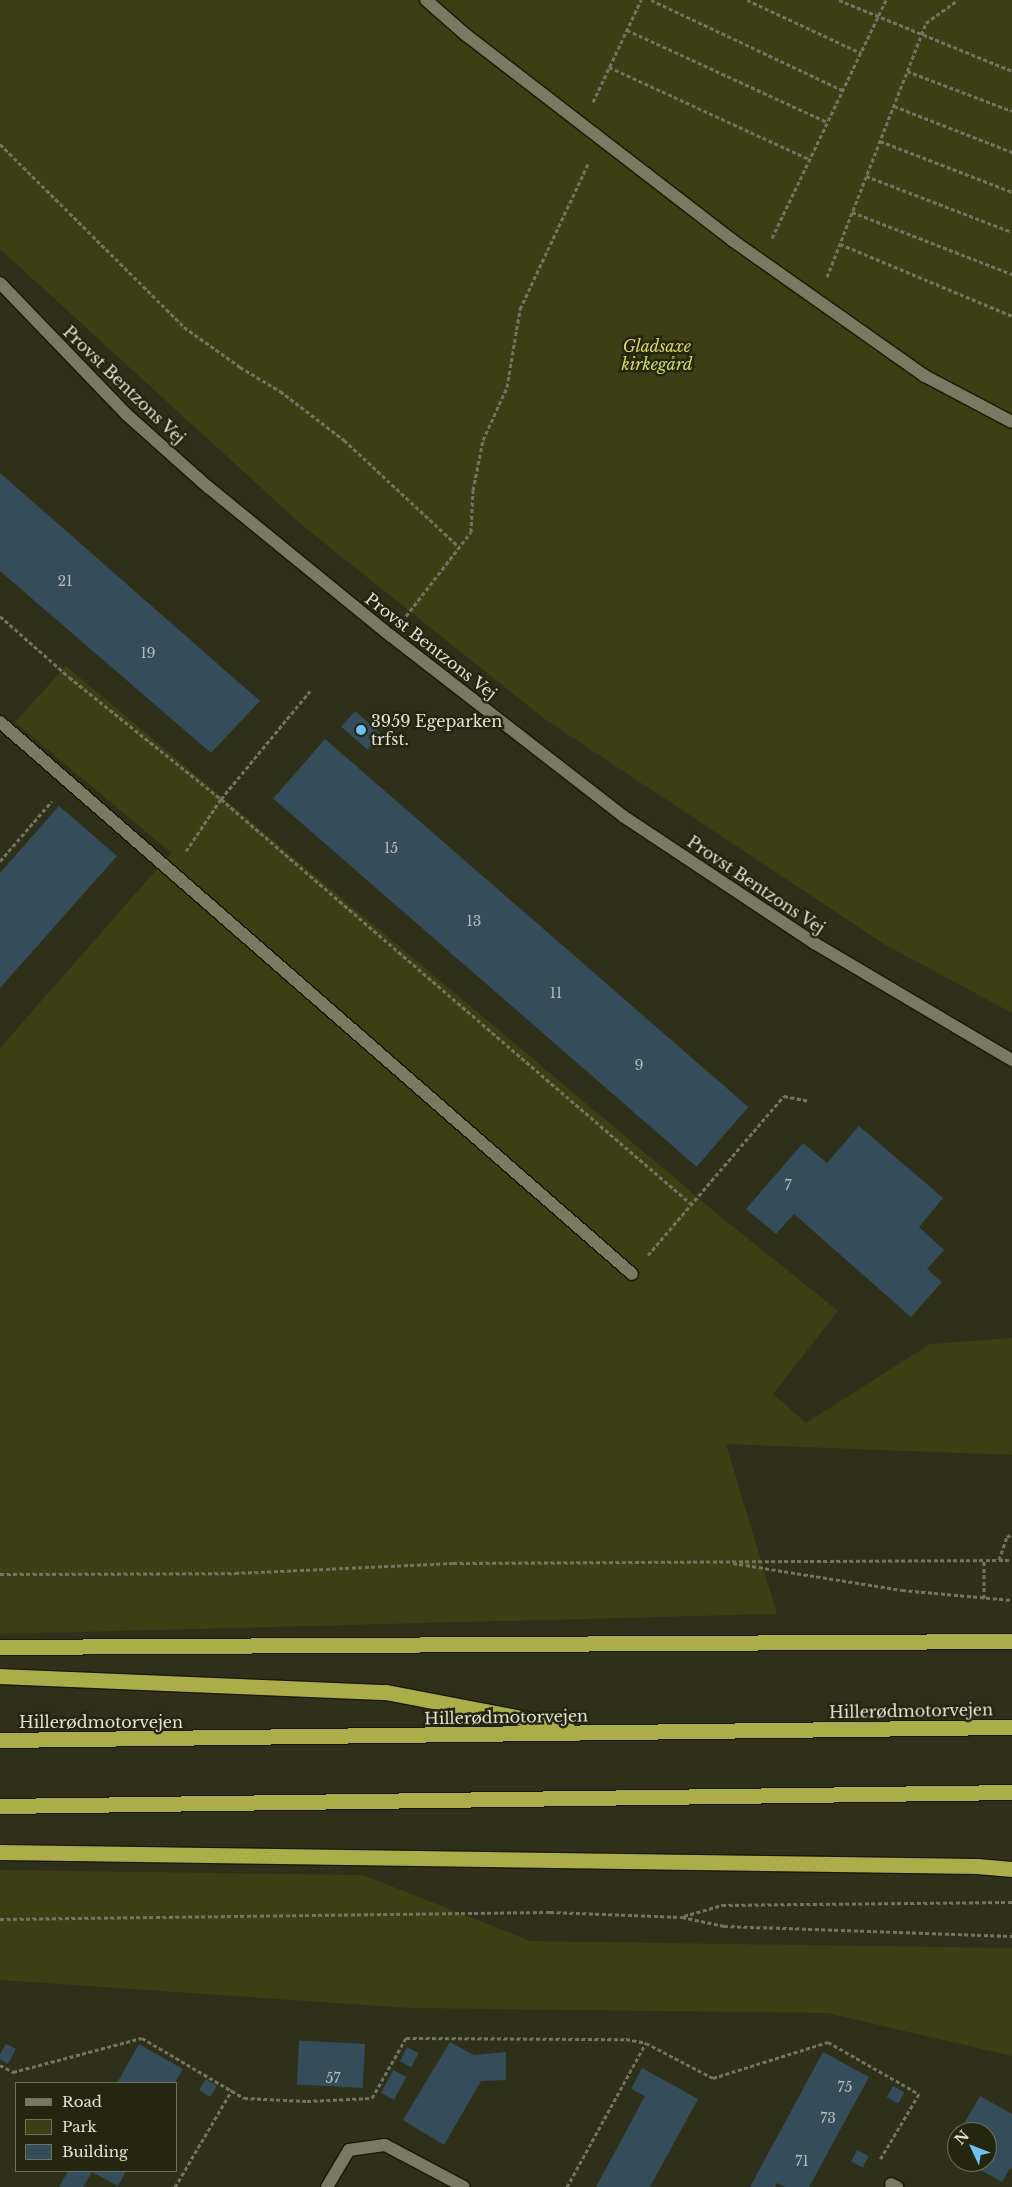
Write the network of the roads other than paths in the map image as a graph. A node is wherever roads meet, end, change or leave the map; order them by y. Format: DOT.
graph roads {
  1 [pos="426,0"];
  2 [pos="0,283"];
  3 [pos="1012,422"];
  4 [pos="0,722"];
  5 [pos="1012,1060"];
  6 [pos="632,1274"];
  7 [pos="1012,1641"];
  8 [pos="0,1647"];
  9 [pos="0,1676"];
  10 [pos="1012,1727"];
  11 [pos="601,1733"];
  12 [pos="0,1740"];
  13 [pos="1012,1792"];
  14 [pos="0,1806"];
  15 [pos="0,1852"];
  16 [pos="1012,1869"];
  17 [pos="327,2187"];
  18 [pos="464,2187"];
  1 -- 3 [label="street"];
  2 -- 5 [label="street, Provst Bentzons Vej"];
  4 -- 6 [label="street"];
  7 -- 8 [label="highway"];
  9 -- 11 [label="highway"];
  10 -- 11 [label="highway, Hillerødmotorvejen"];
  11 -- 12 [label="highway, Hillerødmotorvejen"];
  13 -- 14 [label="highway"];
  15 -- 16 [label="highway"];
  17 -- 18 [label="street"];
}
